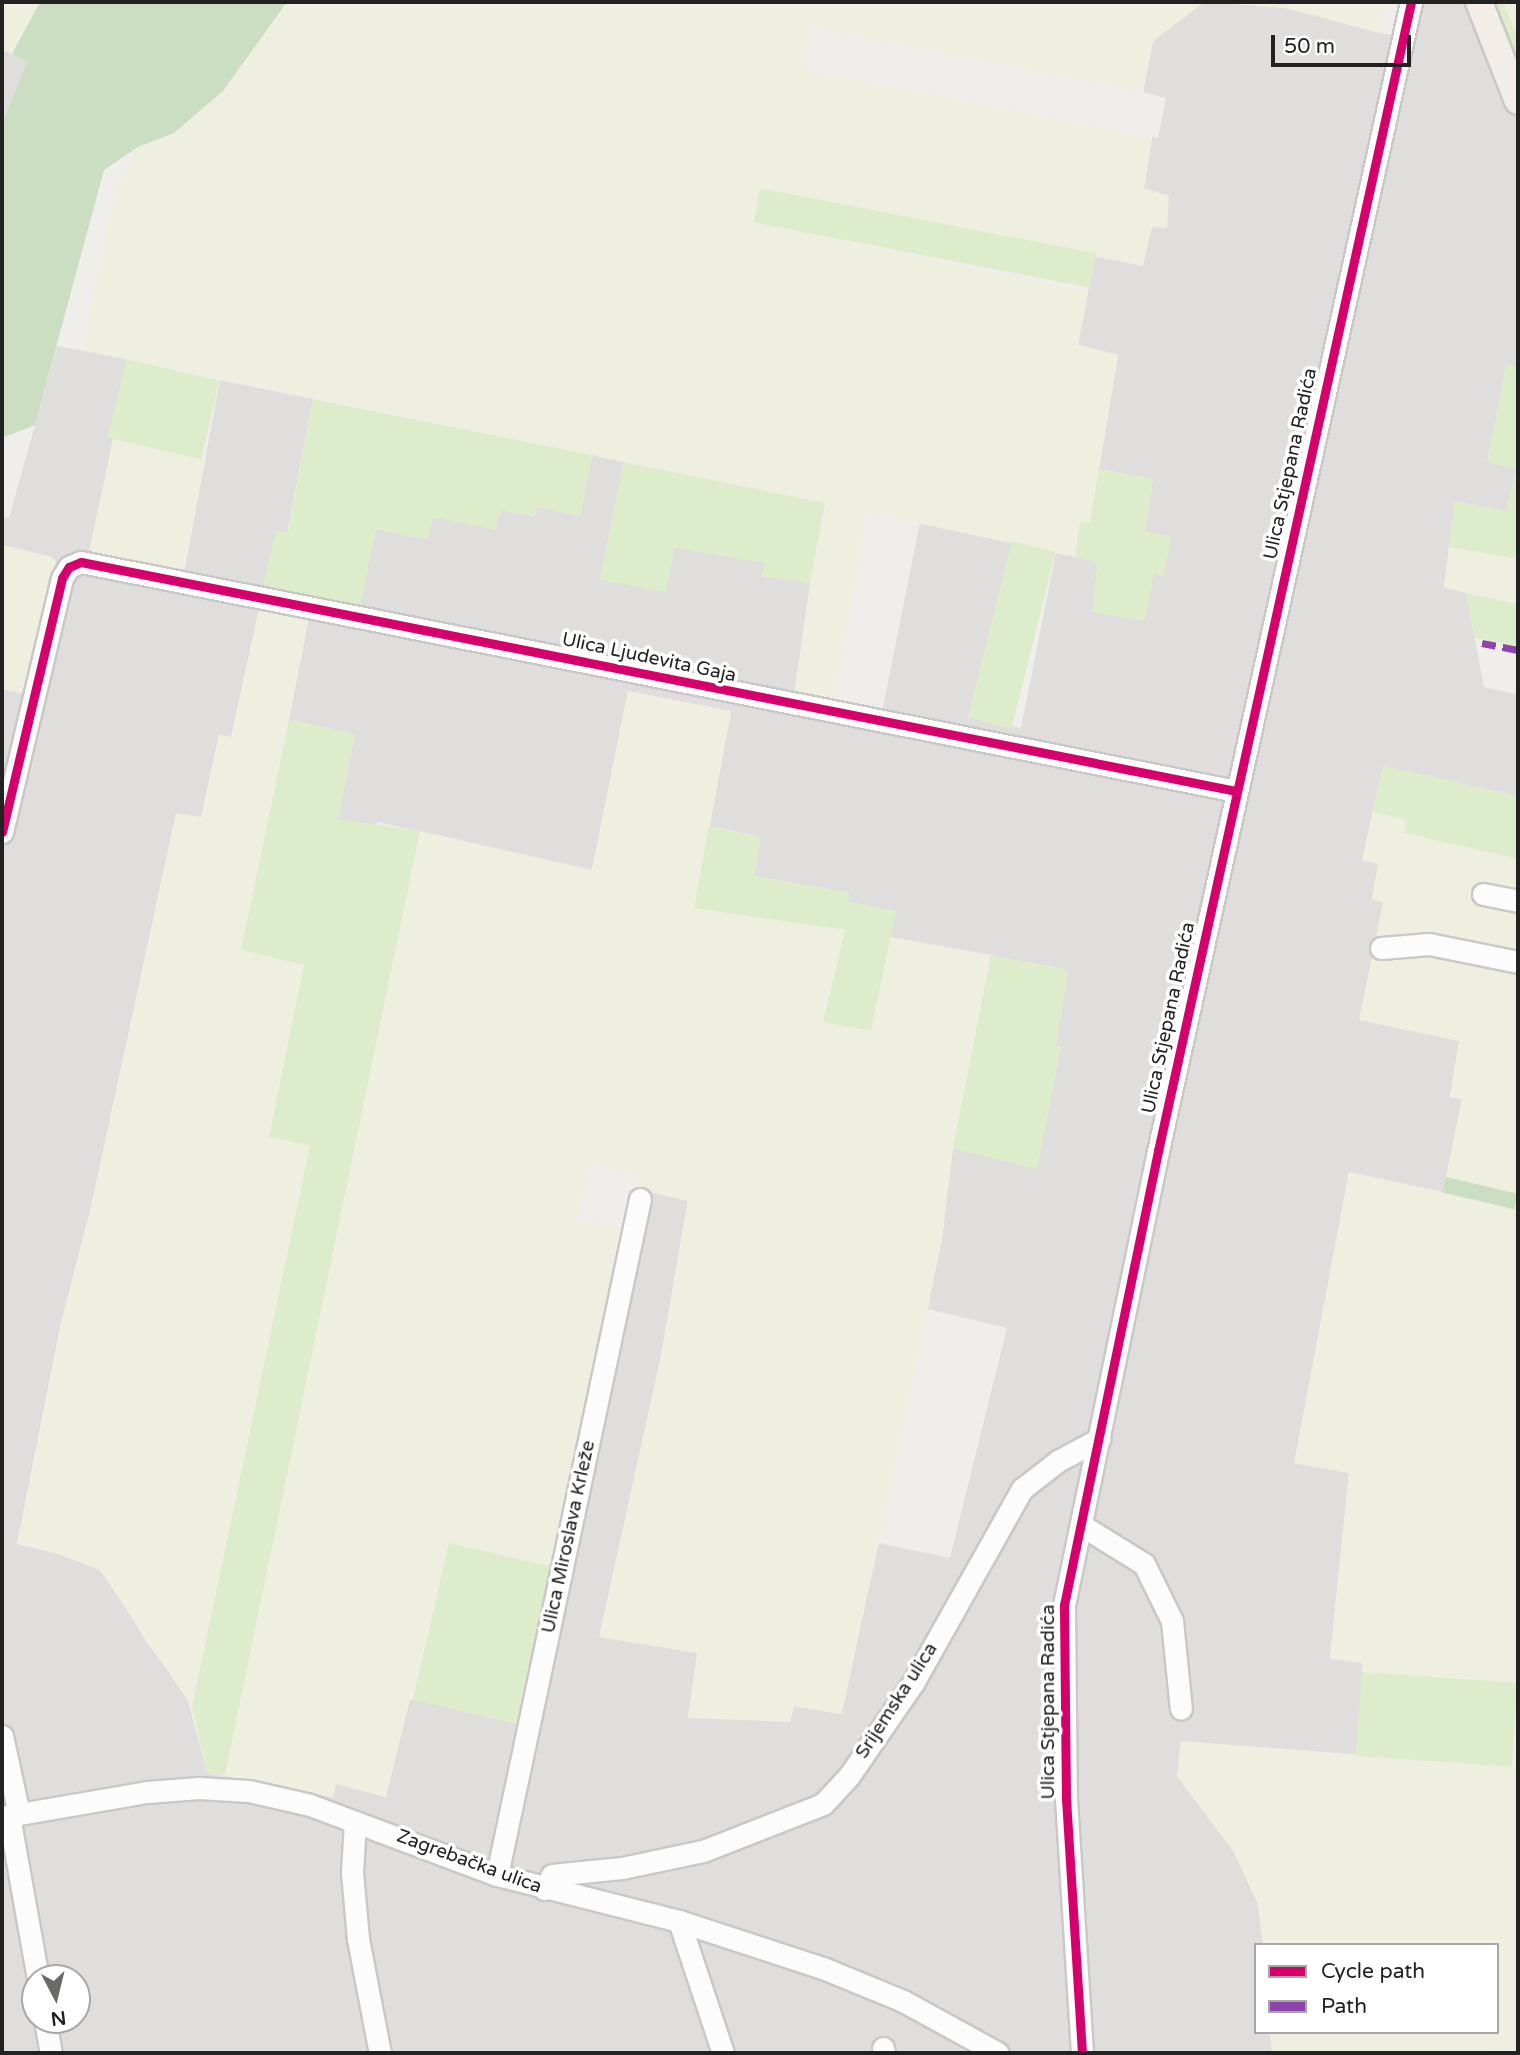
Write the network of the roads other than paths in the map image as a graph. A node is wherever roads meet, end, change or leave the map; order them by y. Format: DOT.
graph roads {
  1 [pos="1411,2"];
  2 [pos="1479,2"];
  3 [pos="1518,101"];
  4 [pos="1236,791"];
  5 [pos="2,832"];
  6 [pos="1483,894"];
  7 [pos="1518,901"];
  8 [pos="1381,948"];
  9 [pos="1518,962"];
  10 [pos="640,1199"];
  11 [pos="1100,1440"];
  12 [pos="1081,1525"];
  13 [pos="1181,1709"];
  14 [pos="2,1736"];
  15 [pos="10,1816"];
  16 [pos="355,1822"];
  17 [pos="622,1868"];
  18 [pos="497,1875"];
  19 [pos="544,1889"];
  20 [pos="616,1904"];
  21 [pos="679,1922"];
  22 [pos="36,1964"];
  23 [pos="48,2034"];
  24 [pos="51,2053"];
  25 [pos="380,2053"];
  26 [pos="723,2053"];
  27 [pos="998,2053"];
  28 [pos="1082,2053"];
  1 -- 4 [label="street, Ulica Stjepana Radića"];
  2 -- 3 [label="main road"];
  4 -- 5 [label="street, Ulica Ljudevita Gaja"];
  4 -- 11 [label="street, Ulica Stjepana Radića"];
  6 -- 7 [label="street"];
  8 -- 9 [label="street"];
  10 -- 18 [label="street, Ulica Miroslava Krleže"];
  11 -- 12 [label="street, Ulica Stjepana Radića"];
  11 -- 17 [label="street, Srijemska ulica"];
  12 -- 13 [label="street"];
  12 -- 28 [label="street, Ulica Stjepana Radića"];
  14 -- 15 [label="street"];
  15 -- 16 [label="street, Zagrebačka ulica"];
  15 -- 22 [label="street"];
  16 -- 18 [label="street, Zagrebačka ulica"];
  16 -- 25 [label="street"];
  17 -- 19 [label="street, Srijemska ulica"];
  17 -- 20 [label="street"];
  18 -- 19 [label="street, Zagrebačka ulica"];
  19 -- 20 [label="street, Zagrebačka ulica"];
  20 -- 21 [label="street, Zagrebačka ulica"];
  21 -- 26 [label="street"];
  21 -- 27 [label="street, Zagrebačka ulica"];
  23 -- 24 [label="street"];
}
